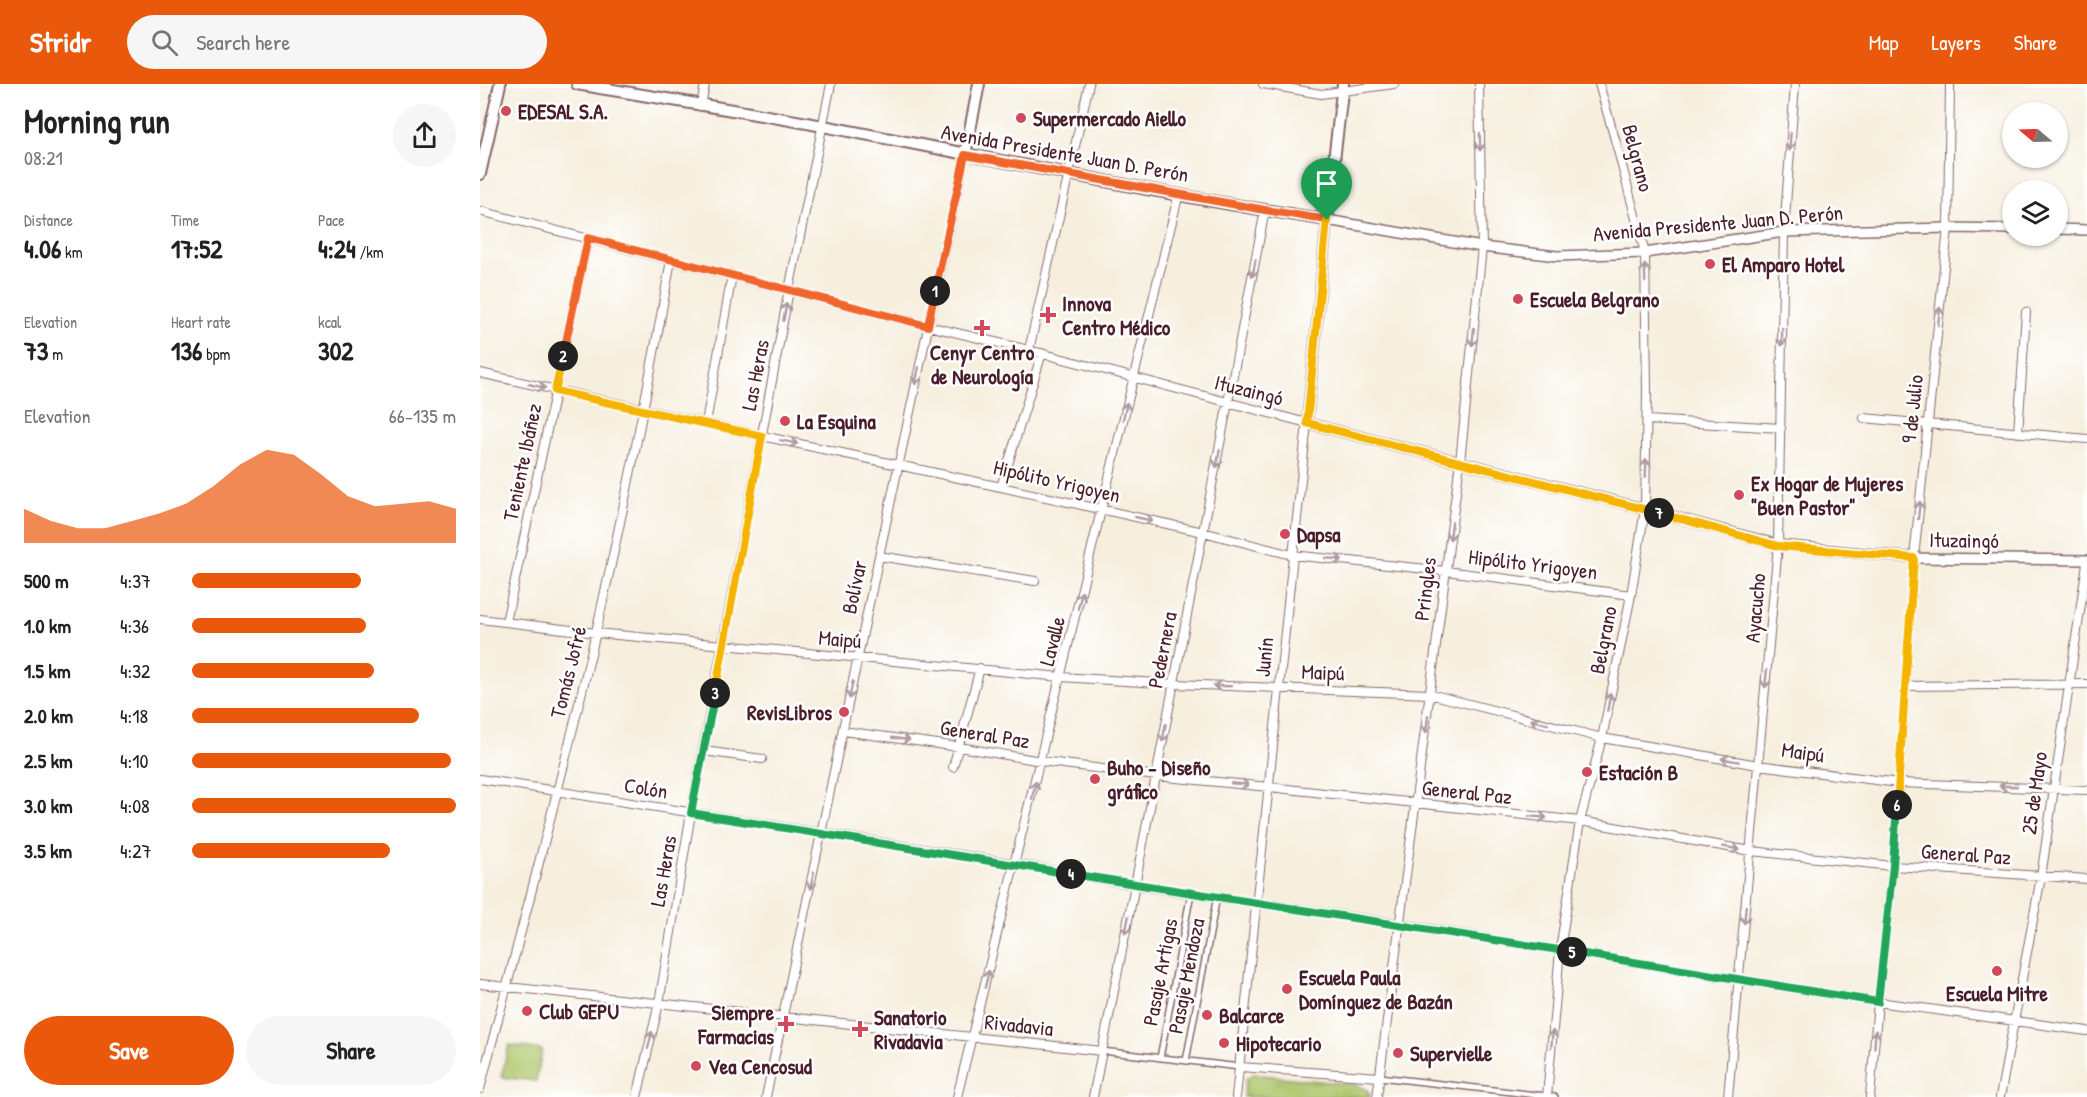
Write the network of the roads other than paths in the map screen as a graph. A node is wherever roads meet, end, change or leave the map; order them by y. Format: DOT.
graph roads {
  1 [pos="500,84"];
  2 [pos="577,84"];
  3 [pos="705,84"];
  4 [pos="831,84"];
  5 [pos="979,84"];
  6 [pos="1089,84"];
  7 [pos="1263,84"];
  8 [pos="1394,84"];
  9 [pos="1479,84"];
  10 [pos="1599,84"];
  11 [pos="1794,84"];
  12 [pos="1950,84"];
  13 [pos="1342,88"];
  14 [pos="701,106"];
  15 [pos="823,126"];
  16 [pos="965,155"];
  17 [pos="480,174"];
  18 [pos="1069,174"];
  19 [pos="1179,193"];
  20 [pos="1265,210"];
  21 [pos="480,211"];
  22 [pos="1327,220"];
  23 [pos="1948,228"];
  24 [pos="2002,229"];
  25 [pos="2068,229"];
  26 [pos="2087,230"];
  27 [pos="1784,232"];
  28 [pos="588,238"];
  29 [pos="1482,247"];
  30 [pos="1645,253"];
  31 [pos="671,260"];
  32 [pos="732,275"];
  33 [pos="789,290"];
  34 [pos="2026,312"];
  35 [pos="928,326"];
  36 [pos="1029,350"];
  37 [pos="1042,353"];
  38 [pos="480,373"];
  39 [pos="1133,377"];
  40 [pos="555,391"];
  41 [pos="1229,404"];
  42 [pos="644,410"];
  43 [pos="1864,418"];
  44 [pos="1647,420"];
  45 [pos="706,423"];
  46 [pos="1307,423"];
  47 [pos="1928,424"];
  48 [pos="1781,428"];
  49 [pos="2019,432"];
  50 [pos="762,436"];
  51 [pos="2087,440"];
  52 [pos="1460,462"];
  53 [pos="898,465"];
  54 [pos="1001,486"];
  55 [pos="1102,509"];
  56 [pos="1645,509"];
  57 [pos="1203,532"];
  58 [pos="1778,546"];
  59 [pos="1292,555"];
  60 [pos="879,556"];
  61 [pos="1914,558"];
  62 [pos="2087,562"];
  63 [pos="1446,571"];
  64 [pos="1035,581"];
  65 [pos="1631,595"];
  66 [pos="480,619"];
  67 [pos="506,622"];
  68 [pos="596,633"];
  69 [pos="723,645"];
  70 [pos="857,659"];
  71 [pos="980,668"];
  72 [pos="1061,677"];
  73 [pos="1174,684"];
  74 [pos="2068,684"];
  75 [pos="2087,684"];
  76 [pos="1905,686"];
  77 [pos="1279,688"];
  78 [pos="1430,694"];
  79 [pos="843,731"];
  80 [pos="1602,738"];
  81 [pos="959,747"];
  82 [pos="704,751"];
  83 [pos="762,759"];
  84 [pos="1041,761"];
  85 [pos="1758,765"];
  86 [pos="953,767"];
  87 [pos="1156,776"];
  88 [pos="480,779"];
  89 [pos="1899,783"];
  90 [pos="1269,787"];
  91 [pos="2053,788"];
  92 [pos="2087,790"];
  93 [pos="557,791"];
  94 [pos="1416,804"];
  95 [pos="691,813"];
  96 [pos="1580,821"];
  97 [pos="822,833"];
  98 [pos="1751,851"];
  99 [pos="1016,864"];
  100 [pos="1893,866"];
  101 [pos="2041,877"];
  102 [pos="2087,879"];
  103 [pos="1136,885"];
  104 [pos="1191,893"];
  105 [pos="1217,896"];
  106 [pos="1257,902"];
  107 [pos="1400,924"];
  108 [pos="1560,950"];
  109 [pos="1739,979"];
  110 [pos="480,984"];
  111 [pos="506,987"];
  112 [pos="1878,1002"];
  113 [pos="658,1003"];
  114 [pos="783,1018"];
  115 [pos="2013,1022"];
  116 [pos="2087,1031"];
  117 [pos="972,1039"];
  118 [pos="1102,1052"];
  119 [pos="1160,1058"];
  120 [pos="1186,1061"];
  121 [pos="1240,1067"];
  122 [pos="1380,1077"];
  123 [pos="480,1089"];
  124 [pos="637,1097"];
  125 [pos="766,1097"];
  126 [pos="957,1097"];
  127 [pos="1093,1097"];
  128 [pos="1236,1097"];
  129 [pos="1377,1097"];
  130 [pos="1550,1097"];
  131 [pos="1728,1097"];
  132 [pos="1870,1097"];
  133 [pos="2000,1097"];
  1 -- 17 [label="main road"];
  2 -- 14 [label="main road, Avenida Presidente Juan D. Perón"];
  3 -- 14 [label="street"];
  4 -- 15 [label="street, Las Heras"];
  5 -- 16 [label="main road"];
  6 -- 18 [label="street"];
  7 -- 13 [label="street"];
  8 -- 13 [label="street"];
  9 -- 29 [label="street, Pringles, one-way"];
  10 -- 30 [label="street, Belgrano"];
  11 -- 27 [label="street, Ayacucho, one-way"];
  12 -- 23 [label="street, 9 de Julio"];
  13 -- 22 [label="main road"];
  14 -- 15 [label="main road, Avenida Presidente Juan D. Perón"];
  15 -- 16 [label="main road, Avenida Presidente Juan D. Perón"];
  15 -- 33 [label="street, Las Heras"];
  16 -- 18 [label="main road, Avenida Presidente Juan D. Perón"];
  16 -- 35 [label="street, Bolívar"];
  18 -- 19 [label="main road, Avenida Presidente Juan D. Perón"];
  18 -- 36 [label="street"];
  19 -- 20 [label="main road, Avenida Presidente Juan D. Perón"];
  19 -- 39 [label="street, Lavalle"];
  20 -- 22 [label="main road, Avenida Presidente Juan D. Perón"];
  20 -- 41 [label="street, Pedernera, one-way"];
  21 -- 28 [label="street, Ituzaingó"];
  22 -- 29 [label="street, Avenida Presidente Juan D. Perón"];
  22 -- 46 [label="street, Junín"];
  23 -- 24 [label="street, Avenida Presidente Juan D. Perón"];
  23 -- 27 [label="street, Avenida Presidente Juan D. Perón"];
  47 -- 23 [label="street, 9 de Julio, one-way"];
  25 -- 26 [label="street"];
  27 -- 30 [label="street, Avenida Presidente Juan D. Perón"];
  27 -- 48 [label="street, Ayacucho, one-way"];
  28 -- 31 [label="street, Ituzaingó"];
  28 -- 40 [label="street, Teniente Ibáñez"];
  29 -- 30 [label="street, Avenida Presidente Juan D. Perón"];
  29 -- 52 [label="street, Pringles, one-way"];
  44 -- 30 [label="street, Belgrano, one-way"];
  31 -- 32 [label="street, Ituzaingó"];
  31 -- 42 [label="street, Tomás Jofré"];
  32 -- 33 [label="street, Ituzaingó"];
  32 -- 45 [label="street"];
  33 -- 35 [label="street, Ituzaingó"];
  50 -- 33 [label="street, Las Heras, one-way"];
  34 -- 49 [label="street"];
  35 -- 36 [label="street, Ituzaingó"];
  35 -- 53 [label="street, Bolívar, one-way"];
  36 -- 37 [label="street, Ituzaingó"];
  37 -- 39 [label="street, Ituzaingó"];
  37 -- 54 [label="street"];
  38 -- 40 [label="street, Hipólito Yrigoyen, one-way"];
  39 -- 41 [label="street, Ituzaingó"];
  55 -- 39 [label="street, Lavalle, one-way"];
  40 -- 42 [label="street, Hipólito Yrigoyen"];
  40 -- 67 [label="street, Teniente Ibáñez"];
  41 -- 46 [label="street, Ituzaingó"];
  41 -- 57 [label="street, Pedernera, one-way"];
  42 -- 45 [label="street, Hipólito Yrigoyen"];
  42 -- 68 [label="street, Tomás Jofré"];
  43 -- 47 [label="street"];
  44 -- 48 [label="street"];
  56 -- 44 [label="street, Belgrano, one-way"];
  45 -- 50 [label="street, Hipólito Yrigoyen"];
  46 -- 52 [label="street, Ituzaingó"];
  46 -- 59 [label="street, Junín"];
  47 -- 49 [label="street"];
  61 -- 47 [label="street, 9 de Julio, one-way"];
  48 -- 58 [label="street, Ayacucho"];
  49 -- 51 [label="street"];
  50 -- 53 [label="street, Hipólito Yrigoyen, one-way"];
  50 -- 69 [label="street, Las Heras"];
  52 -- 56 [label="street, Ituzaingó"];
  52 -- 63 [label="street, Pringles, one-way"];
  53 -- 54 [label="street, Hipólito Yrigoyen"];
  53 -- 60 [label="street, Bolívar"];
  54 -- 55 [label="street, Hipólito Yrigoyen"];
  55 -- 57 [label="street, Hipólito Yrigoyen, one-way"];
  72 -- 55 [label="street, Lavalle, one-way"];
  56 -- 58 [label="street, Ituzaingó"];
  56 -- 65 [label="street, Belgrano"];
  57 -- 59 [label="street, Hipólito Yrigoyen"];
  57 -- 73 [label="street, Pedernera"];
  58 -- 61 [label="street, Ituzaingó"];
  58 -- 85 [label="street, Ayacucho, one-way"];
  59 -- 63 [label="street, Hipólito Yrigoyen, one-way"];
  59 -- 77 [label="street, Junín"];
  60 -- 64 [label="street"];
  60 -- 70 [label="street, Bolívar"];
  61 -- 62 [label="street, Ituzaingó"];
  61 -- 76 [label="street, 9 de Julio"];
  62 -- 74 [label="street, 25 de Mayo"];
  63 -- 65 [label="street, Hipólito Yrigoyen"];
  63 -- 78 [label="street, Pringles"];
  80 -- 65 [label="street, Belgrano, one-way"];
  66 -- 67 [label="street, Maipú"];
  67 -- 68 [label="street, Maipú"];
  68 -- 69 [label="street, Maipú"];
  68 -- 93 [label="street, Tomás Jofré"];
  69 -- 70 [label="street, Maipú"];
  69 -- 82 [label="street, Las Heras"];
  70 -- 71 [label="street, Maipú"];
  70 -- 79 [label="street, Bolívar, one-way"];
  71 -- 72 [label="street, Maipú"];
  71 -- 81 [label="street"];
  72 -- 73 [label="street, Maipú"];
  72 -- 84 [label="street, Lavalle"];
  77 -- 73 [label="street, Maipú, one-way"];
  73 -- 87 [label="street, Pedernera, one-way"];
  74 -- 75 [label="street"];
  74 -- 76 [label="street"];
  74 -- 91 [label="street, 25 de Mayo"];
  76 -- 89 [label="street, 9 de Julio"];
  77 -- 78 [label="street, Maipú"];
  77 -- 90 [label="street, Junín"];
  80 -- 78 [label="street, Maipú, one-way"];
  78 -- 94 [label="street, Pringles, one-way"];
  79 -- 81 [label="street, General Paz, one-way"];
  79 -- 97 [label="street, Bolívar"];
  85 -- 80 [label="street, Maipú, one-way"];
  80 -- 96 [label="street, Belgrano"];
  81 -- 84 [label="street, General Paz"];
  81 -- 86 [label="street"];
  82 -- 83 [label="street"];
  82 -- 95 [label="street, Las Heras"];
  84 -- 87 [label="street, General Paz"];
  99 -- 84 [label="street, Lavalle, one-way"];
  85 -- 89 [label="street, Maipú"];
  85 -- 98 [label="street, Ayacucho"];
  87 -- 90 [label="street, General Paz, one-way"];
  87 -- 103 [label="street, Pedernera"];
  88 -- 93 [label="street, Colón"];
  91 -- 89 [label="street, Maipú, one-way"];
  89 -- 100 [label="street, 9 de Julio"];
  90 -- 94 [label="street, General Paz"];
  90 -- 106 [label="street, Junín"];
  91 -- 92 [label="street, Maipú"];
  91 -- 101 [label="street, 25 de Mayo"];
  93 -- 95 [label="street, Colón"];
  93 -- 111 [label="street, Tomás Jofré"];
  94 -- 96 [label="street, General Paz, one-way"];
  94 -- 107 [label="street, Pringles"];
  95 -- 97 [label="street, Colón"];
  95 -- 113 [label="street, Las Heras"];
  96 -- 98 [label="street, General Paz, one-way"];
  96 -- 108 [label="street, Belgrano"];
  97 -- 99 [label="street, Colón"];
  97 -- 114 [label="street, Bolívar, one-way"];
  98 -- 100 [label="street, General Paz"];
  98 -- 109 [label="street, Ayacucho, one-way"];
  99 -- 103 [label="street, Colón"];
  117 -- 99 [label="street, Lavalle, one-way"];
  100 -- 101 [label="street, General Paz"];
  100 -- 112 [label="street, 9 de Julio"];
  101 -- 102 [label="street, General Paz"];
  101 -- 115 [label="street, 25 de Mayo"];
  103 -- 104 [label="street, Colón"];
  103 -- 118 [label="street, Pedernera, one-way"];
  104 -- 105 [label="street, Colón"];
  104 -- 119 [label="street, Pasaje Artigas"];
  105 -- 106 [label="street, Colón"];
  105 -- 120 [label="street, Pasaje Mendoza"];
  106 -- 107 [label="street, Colón"];
  106 -- 121 [label="street, Junín"];
  107 -- 108 [label="street, Colón"];
  107 -- 122 [label="street, Pringles"];
  108 -- 109 [label="street, Colón"];
  130 -- 108 [label="street, Belgrano, one-way"];
  109 -- 112 [label="street, Colón"];
  109 -- 131 [label="street, Ayacucho"];
  110 -- 111 [label="street, Rivadavia"];
  111 -- 113 [label="street, Rivadavia"];
  111 -- 123 [label="street, Tomás Jofré"];
  112 -- 115 [label="street, Colón"];
  132 -- 112 [label="street, 9 de Julio, one-way"];
  113 -- 114 [label="street, Rivadavia"];
  124 -- 113 [label="street, Las Heras, one-way"];
  114 -- 117 [label="street, Rivadavia"];
  114 -- 125 [label="street, Bolívar"];
  115 -- 116 [label="street, Colón"];
  115 -- 133 [label="street, 25 de Mayo"];
  117 -- 118 [label="street, Rivadavia"];
  117 -- 126 [label="street, Lavalle"];
  118 -- 119 [label="street, Rivadavia"];
  118 -- 127 [label="street, Pedernera"];
  119 -- 120 [label="street, Rivadavia"];
  120 -- 121 [label="street, Rivadavia"];
  121 -- 122 [label="street, Rivadavia"];
  121 -- 128 [label="street, Junín"];
  122 -- 129 [label="street, Pringles"];
  122 -- 130 [label="street, Rivadavia"];
}
